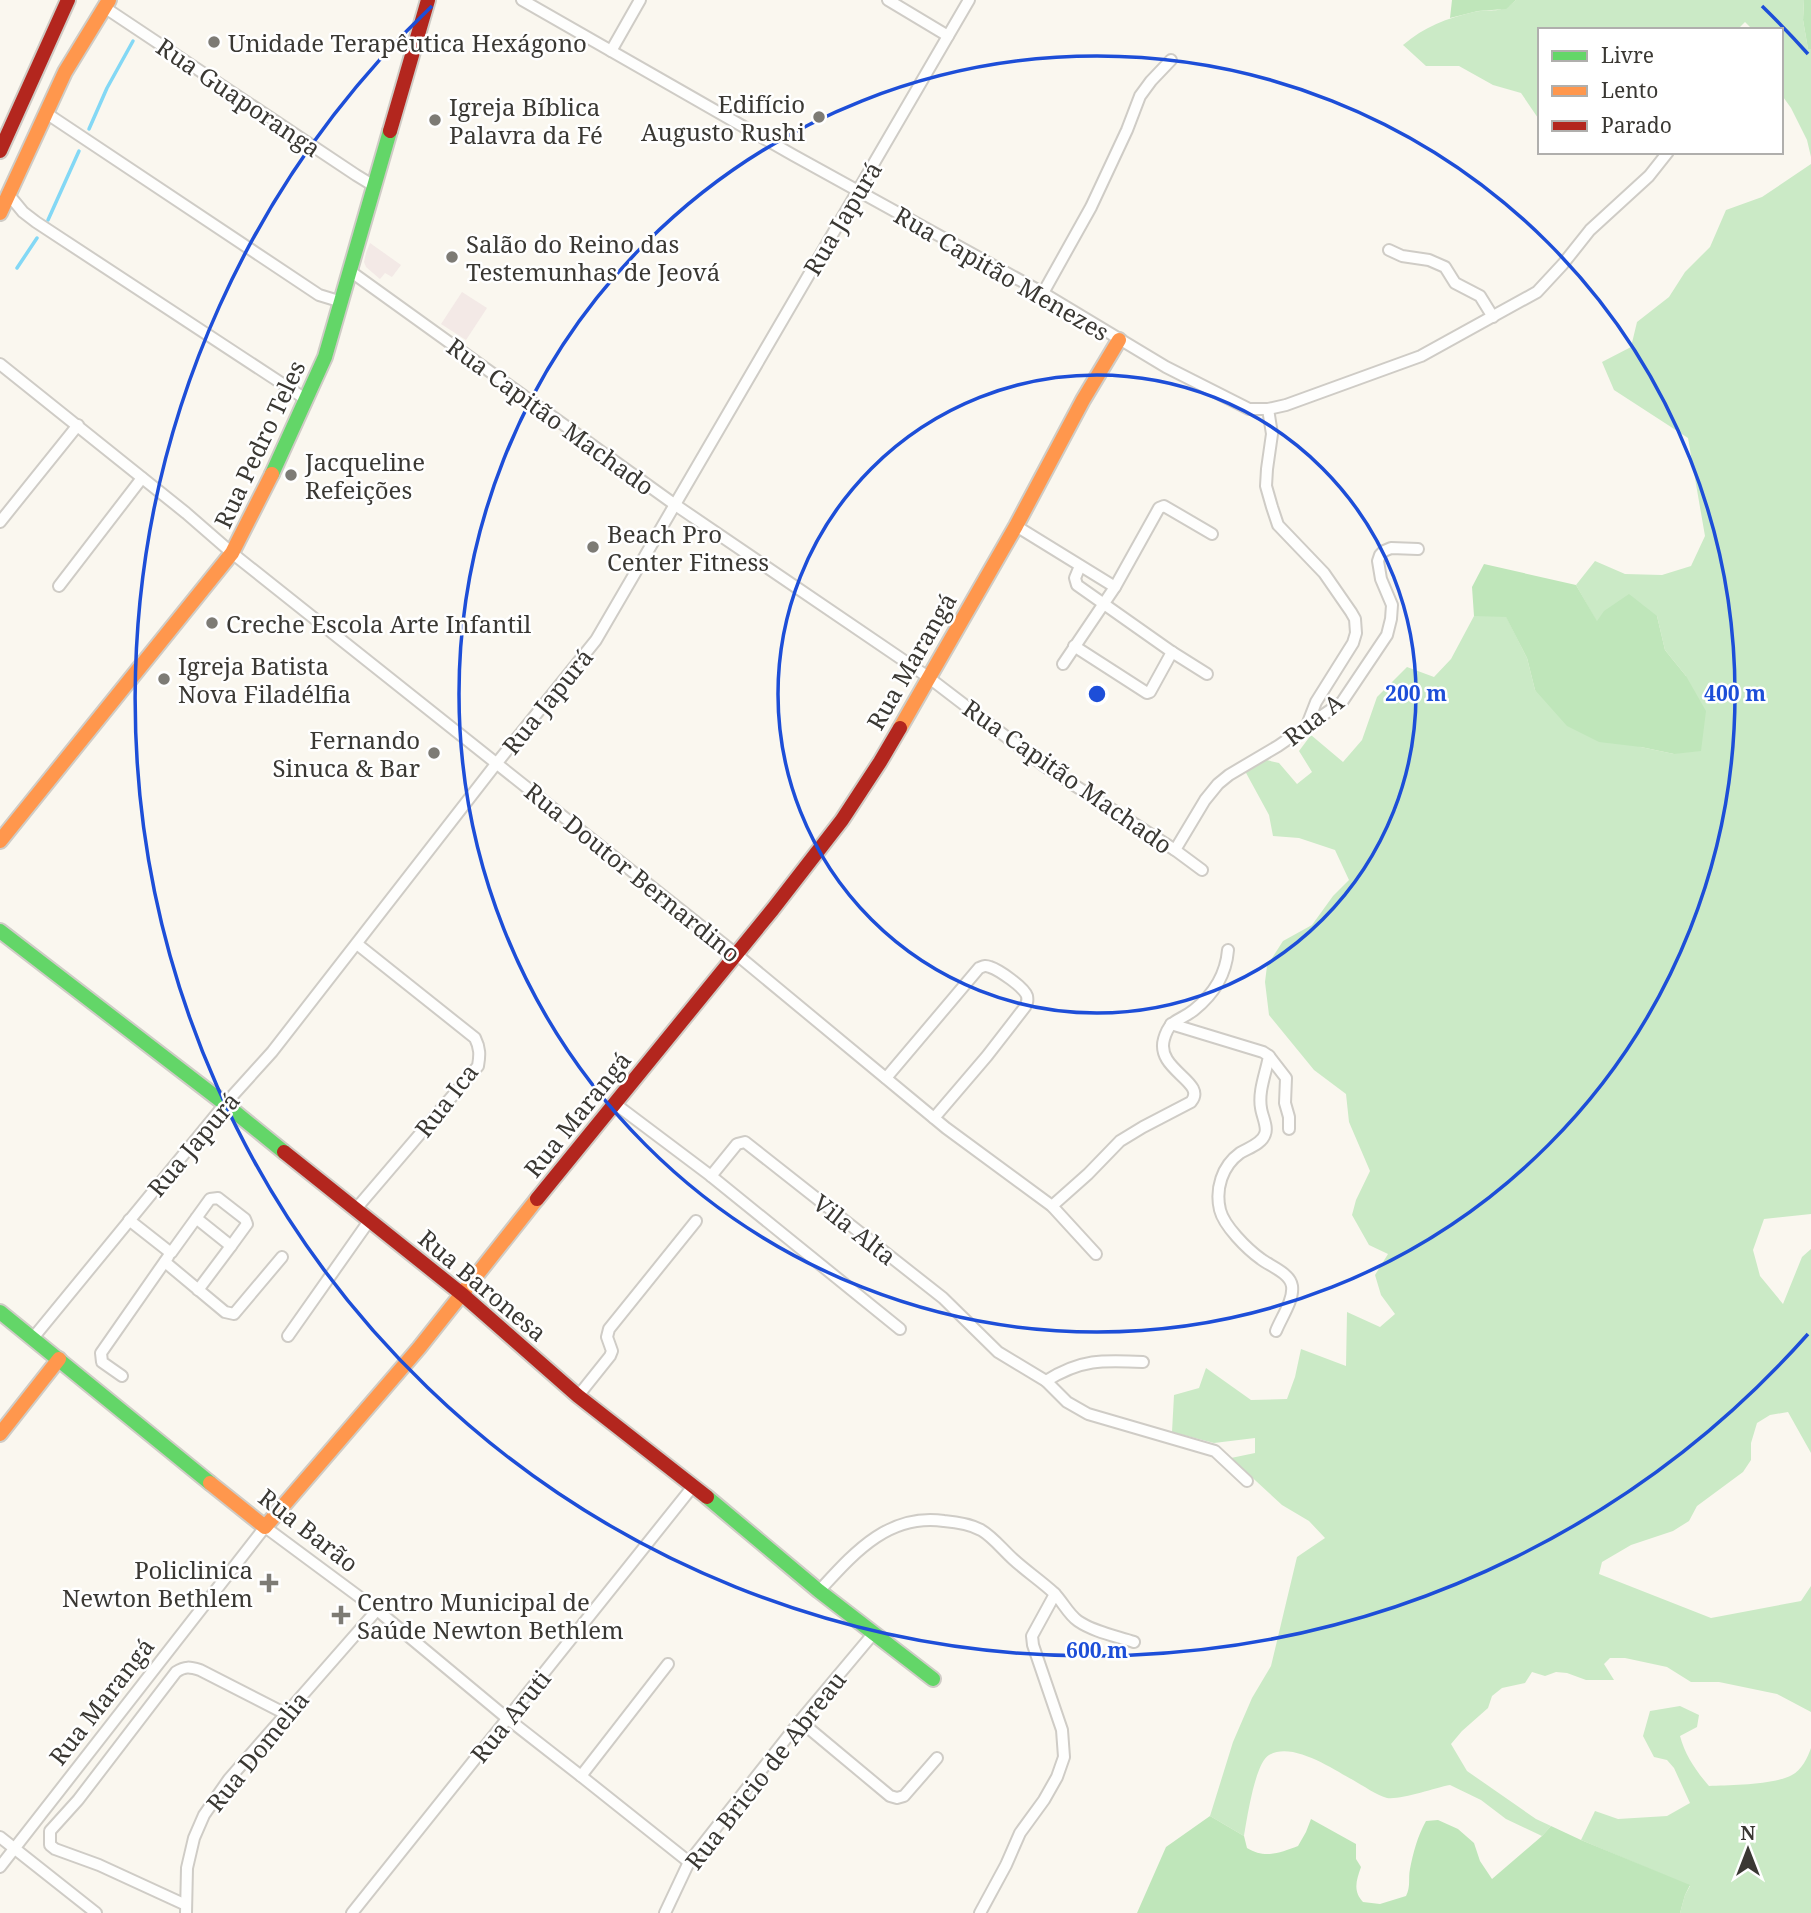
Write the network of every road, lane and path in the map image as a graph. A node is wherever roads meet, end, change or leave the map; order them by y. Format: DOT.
graph roads {
  1 [pos="68,0"];
  2 [pos="428,0"];
  3 [pos="522,0"];
  4 [pos="640,0"];
  5 [pos="888,0"];
  6 [pos="969,0"];
  7 [pos="107,3"];
  8 [pos="948,36"];
  9 [pos="611,51"];
  10 [pos="1171,60"];
  11 [pos="46,113"];
  12 [pos="0,151"];
  13 [pos="1666,154"];
  14 [pos="374,186"];
  15 [pos="858,191"];
  16 [pos="9,195"];
  17 [pos="0,213"];
  18 [pos="1389,250"];
  19 [pos="350,271"];
  20 [pos="1043,293"];
  21 [pos="342,302"];
  22 [pos="1493,317"];
  23 [pos="1119,340"];
  24 [pos="0,364"];
  25 [pos="307,400"];
  26 [pos="1268,409"];
  27 [pos="78,425"];
  28 [pos="142,478"];
  29 [pos="674,504"];
  30 [pos="0,522"];
  31 [pos="1016,526"];
  32 [pos="1212,534"];
  33 [pos="1418,549"];
  34 [pos="232,553"];
  35 [pos="1080,566"];
  36 [pos="58,586"];
  37 [pos="1115,587"];
  38 [pos="1104,604"];
  39 [pos="1074,646"];
  40 [pos="1172,652"];
  41 [pos="1063,664"];
  42 [pos="1207,674"];
  43 [pos="928,677"];
  44 [pos="1307,725"];
  45 [pos="496,764"];
  46 [pos="0,841"];
  47 [pos="1175,850"];
  48 [pos="1202,870"];
  49 [pos="0,931"];
  50 [pos="356,944"];
  51 [pos="1228,950"];
  52 [pos="736,954"];
  53 [pos="1171,1024"];
  54 [pos="1269,1056"];
  55 [pos="886,1078"];
  56 [pos="614,1103"];
  57 [pos="225,1104"];
  58 [pos="934,1118"];
  59 [pos="1289,1129"];
  60 [pos="710,1176"];
  61 [pos="1052,1206"];
  62 [pos="355,1210"];
  63 [pos="196,1218"];
  64 [pos="129,1220"];
  65 [pos="696,1221"];
  66 [pos="369,1222"];
  67 [pos="231,1246"];
  68 [pos="1096,1254"];
  69 [pos="282,1257"];
  70 [pos="168,1258"];
  71 [pos="198,1290"];
  72 [pos="463,1294"];
  73 [pos="0,1312"];
  74 [pos="900,1329"];
  75 [pos="1276,1331"];
  76 [pos="288,1336"];
  77 [pos="33,1338"];
  78 [pos="59,1359"];
  79 [pos="1143,1362"];
  80 [pos="122,1376"];
  81 [pos="1046,1381"];
  82 [pos="578,1396"];
  83 [pos="0,1434"];
  84 [pos="1247,1481"];
  85 [pos="694,1485"];
  86 [pos="265,1527"];
  87 [pos="819,1591"];
  88 [pos="1055,1594"];
  89 [pos="377,1610"];
  90 [pos="873,1634"];
  91 [pos="1133,1642"];
  92 [pos="668,1664"];
  93 [pos="933,1679"];
  94 [pos="286,1714"];
  95 [pos="508,1719"];
  96 [pos="800,1721"];
  97 [pos="937,1758"];
  98 [pos="582,1776"];
  99 [pos="0,1837"];
  100 [pos="15,1848"];
  101 [pos="689,1862"];
  102 [pos="0,1867"];
  103 [pos="186,1909"];
  104 [pos="96,1913"];
  105 [pos="352,1913"];
  106 [pos="665,1913"];
  107 [pos="980,1913"];
  1 -- 12 [label="street"];
  2 -- 14 [label="street, Rua Pedro Teles"];
  3 -- 9 [label="street, Rua Capitão Menezes"];
  4 -- 9 [label="street"];
  5 -- 8 [label="street"];
  6 -- 8 [label="street, Rua Japurá"];
  7 -- 11 [label="street"];
  7 -- 14 [label="street, Rua Guaporanga"];
  8 -- 15 [label="street, Rua Japurá"];
  9 -- 15 [label="street, Rua Capitão Menezes"];
  10 -- 20 [label="street"];
  11 -- 16 [label="street"];
  11 -- 21 [label="street"];
  13 -- 22 [label="street"];
  14 -- 19 [label="street, Rua Pedro Teles"];
  15 -- 20 [label="street, Rua Capitão Menezes"];
  15 -- 29 [label="street, Rua Japurá"];
  16 -- 17 [label="street"];
  16 -- 25 [label="street"];
  18 -- 22 [label="street"];
  19 -- 21 [label="street, Rua Pedro Teles"];
  19 -- 29 [label="street, Rua Capitão Machado"];
  20 -- 23 [label="street, Rua Capitão Menezes"];
  21 -- 25 [label="street, Rua Pedro Teles"];
  22 -- 26 [label="street"];
  23 -- 26 [label="street, Rua Capitão Menezes"];
  23 -- 31 [label="street, Rua Marangá"];
  24 -- 27 [label="street, Rua Doutor Bernardino"];
  25 -- 34 [label="street, Rua Pedro Teles"];
  26 -- 44 [label="street"];
  27 -- 28 [label="street, Rua Doutor Bernardino"];
  27 -- 30 [label="street"];
  28 -- 34 [label="street, Rua Doutor Bernardino"];
  28 -- 36 [label="street"];
  29 -- 43 [label="street, Rua Capitão Machado"];
  29 -- 45 [label="street, Rua Japurá"];
  31 -- 35 [label="street"];
  31 -- 43 [label="street, Rua Marangá"];
  32 -- 37 [label="street"];
  33 -- 44 [label="street, Rua A"];
  34 -- 45 [label="street, Rua Doutor Bernardino"];
  34 -- 46 [label="street, Rua Pedro Teles"];
  35 -- 37 [label="street"];
  35 -- 38 [label="street"];
  37 -- 38 [label="street"];
  38 -- 39 [label="street"];
  38 -- 40 [label="street"];
  39 -- 40 [label="street"];
  39 -- 41 [label="street"];
  40 -- 42 [label="street"];
  43 -- 47 [label="street, Rua Capitão Machado"];
  43 -- 52 [label="street, Rua Marangá"];
  44 -- 47 [label="street, Rua A"];
  45 -- 50 [label="street, Rua Japurá"];
  45 -- 52 [label="street, Rua Doutor Bernardino"];
  47 -- 48 [label="street, Rua Capitão Machado"];
  49 -- 57 [label="street, Rua Baronesa"];
  50 -- 57 [label="street, Rua Japurá"];
  50 -- 62 [label="street, Rua Ica"];
  51 -- 53 [label="street"];
  52 -- 55 [label="street, Rua Doutor Bernardino"];
  52 -- 56 [label="street, Rua Marangá"];
  53 -- 54 [label="street"];
  53 -- 61 [label="street"];
  54 -- 59 [label="street"];
  54 -- 75 [label="street"];
  55 -- 58 [label="street, Rua Doutor Bernardino"];
  55 -- 58 [label="street"];
  56 -- 60 [label="street, Vila Alta"];
  56 -- 72 [label="street, Rua Marangá"];
  57 -- 62 [label="street, Rua Baronesa"];
  57 -- 64 [label="street, Rua Japurá"];
  58 -- 61 [label="street, Rua Doutor Bernardino"];
  60 -- 74 [label="street, Vila Alta"];
  60 -- 81 [label="street, Vila Alta"];
  61 -- 68 [label="street, Rua Doutor Bernardino"];
  62 -- 66 [label="street, Rua Baronesa"];
  63 -- 67 [label="street"];
  63 -- 67 [label="street"];
  63 -- 70 [label="street"];
  64 -- 70 [label="street"];
  64 -- 77 [label="street, Rua Japurá"];
  65 -- 82 [label="street"];
  66 -- 72 [label="street, Rua Baronesa"];
  66 -- 76 [label="street"];
  67 -- 71 [label="street"];
  69 -- 71 [label="street"];
  70 -- 71 [label="street"];
  70 -- 80 [label="street"];
  72 -- 82 [label="street, Rua Baronesa"];
  72 -- 86 [label="street, Rua Marangá"];
  73 -- 77 [label="street, Rua Barão"];
  77 -- 78 [label="street, Rua Barão"];
  78 -- 83 [label="street"];
  78 -- 86 [label="street, Rua Barão"];
  79 -- 81 [label="street"];
  81 -- 84 [label="street"];
  82 -- 85 [label="street, Rua Baronesa"];
  85 -- 87 [label="street, Rua Baronesa"];
  85 -- 95 [label="street, Rua Aruti"];
  86 -- 89 [label="street, Rua Barão"];
  86 -- 100 [label="street, Rua Marangá"];
  87 -- 88 [label="street"];
  87 -- 90 [label="street, Rua Baronesa"];
  88 -- 91 [label="street"];
  88 -- 107 [label="street"];
  89 -- 94 [label="street, Rua Domelia"];
  89 -- 95 [label="street, Rua Barão"];
  90 -- 93 [label="street, Rua Baronesa"];
  90 -- 96 [label="street, Rua Bricio de Abreau"];
  92 -- 98 [label="street"];
  94 -- 103 [label="street, Rua Domelia"];
  94 -- 103 [label="street"];
  95 -- 98 [label="street, Rua Barão"];
  95 -- 105 [label="street, Rua Aruti"];
  96 -- 97 [label="street"];
  96 -- 101 [label="street, Rua Bricio de Abreau"];
  98 -- 101 [label="street, Rua Barão"];
  99 -- 100 [label="street"];
  100 -- 102 [label="street, Rua Marangá"];
  100 -- 104 [label="street"];
  101 -- 106 [label="street, Rua Bricio de Abreau"];
}
